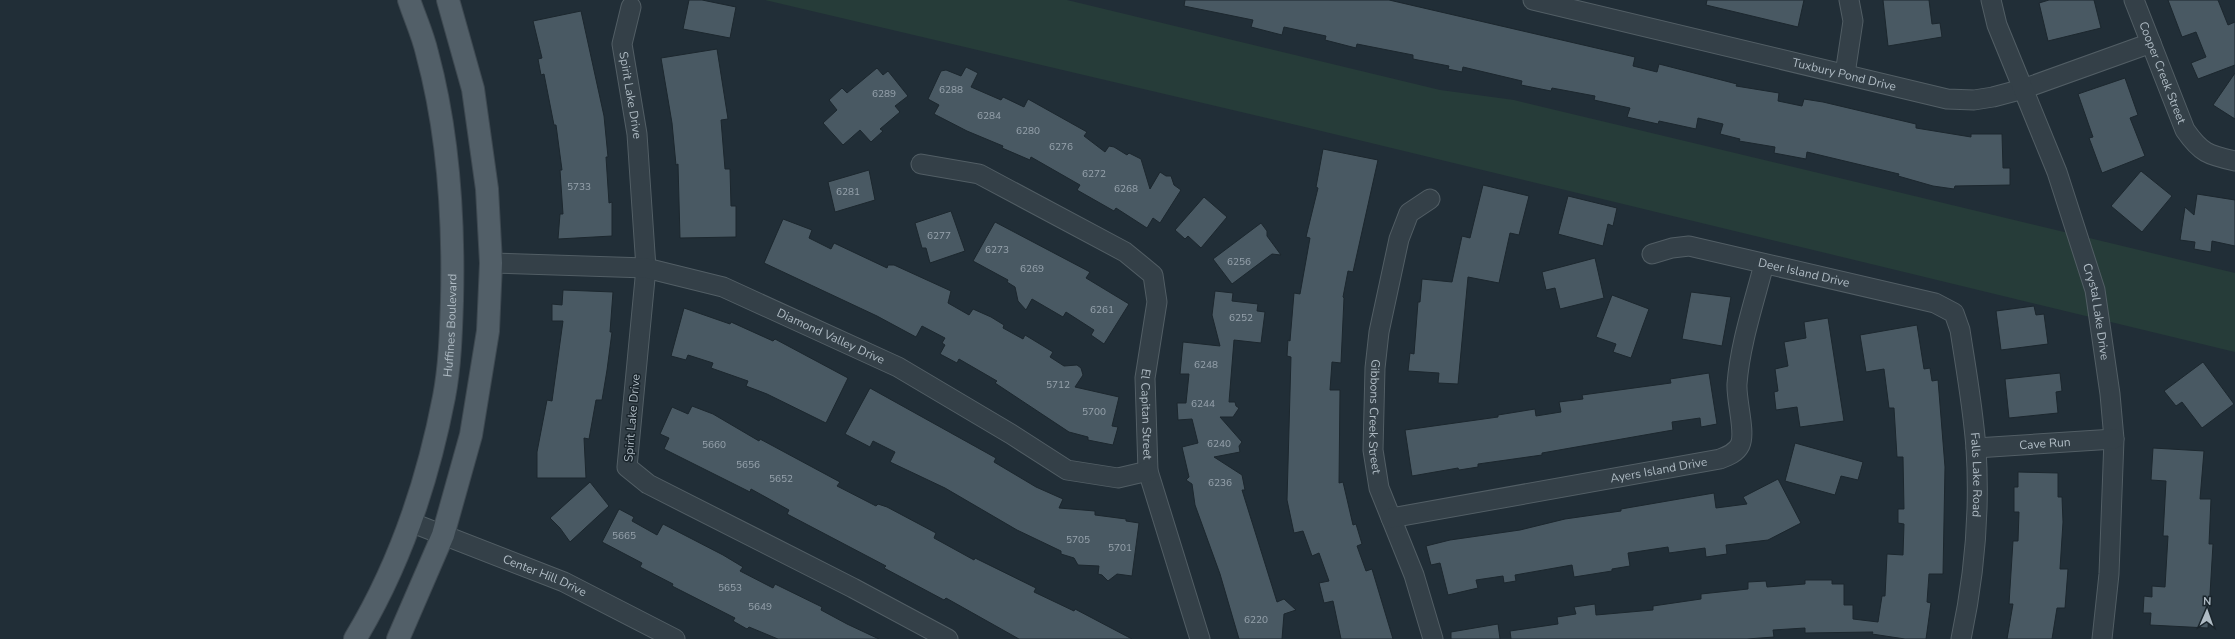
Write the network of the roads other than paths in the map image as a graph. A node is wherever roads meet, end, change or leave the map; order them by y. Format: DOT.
graph roads {
  1 [pos="409,0"];
  2 [pos="448,0"];
  3 [pos="1533,0"];
  4 [pos="1849,0"];
  5 [pos="1991,0"];
  6 [pos="2134,0"];
  7 [pos="631,7"];
  8 [pos="2151,43"];
  9 [pos="1845,74"];
  10 [pos="2024,89"];
  11 [pos="2235,161"];
  12 [pos="921,164"];
  13 [pos="1430,199"];
  14 [pos="1652,254"];
  15 [pos="491,263"];
  16 [pos="1764,264"];
  17 [pos="646,268"];
  18 [pos="1954,313"];
  19 [pos="2114,439"];
  20 [pos="1976,448"];
  21 [pos="1148,471"];
  22 [pos="1391,518"];
  23 [pos="410,522"];
  24 [pos="443,535"];
  25 [pos="355,639"];
  26 [pos="398,639"];
  27 [pos="675,639"];
  28 [pos="948,639"];
  29 [pos="1200,639"];
  30 [pos="1433,639"];
  31 [pos="1961,639"];
  32 [pos="2102,639"];
  1 -- 23 [label="main road, Huffines Boulevard"];
  2 -- 15 [label="main road"];
  3 -- 9 [label="street, Tuxbury Pond Drive"];
  4 -- 9 [label="street"];
  5 -- 10 [label="street, Crystal Lake Drive"];
  6 -- 8 [label="street, Cooper Creek Street"];
  7 -- 17 [label="street, Spirit Lake Drive"];
  8 -- 10 [label="street, Tuxbury Pond Drive"];
  8 -- 11 [label="street, Cooper Creek Street"];
  9 -- 10 [label="street, Tuxbury Pond Drive"];
  10 -- 19 [label="street, Crystal Lake Drive"];
  12 -- 21 [label="street, El Capitan Street"];
  13 -- 22 [label="street, Gibbons Creek Street"];
  14 -- 16 [label="street, Deer Island Drive"];
  15 -- 17 [label="street, Diamond Valley Drive"];
  15 -- 24 [label="main road"];
  16 -- 18 [label="street, Deer Island Drive"];
  16 -- 22 [label="street, Ayers Island Drive"];
  17 -- 21 [label="street, Diamond Valley Drive"];
  17 -- 28 [label="street, Spirit Lake Drive"];
  18 -- 20 [label="street, Falls Lake Road"];
  19 -- 20 [label="street, Cave Run"];
  19 -- 32 [label="street, Crystal Lake Drive"];
  20 -- 31 [label="street, Falls Lake Road"];
  21 -- 29 [label="street, El Capitan Street"];
  22 -- 30 [label="street, Gibbons Creek Street"];
  23 -- 24 [label="street, Center Hill Drive"];
  23 -- 25 [label="main road, Huffines Boulevard"];
  24 -- 26 [label="main road"];
  24 -- 27 [label="street, Center Hill Drive"];
}
